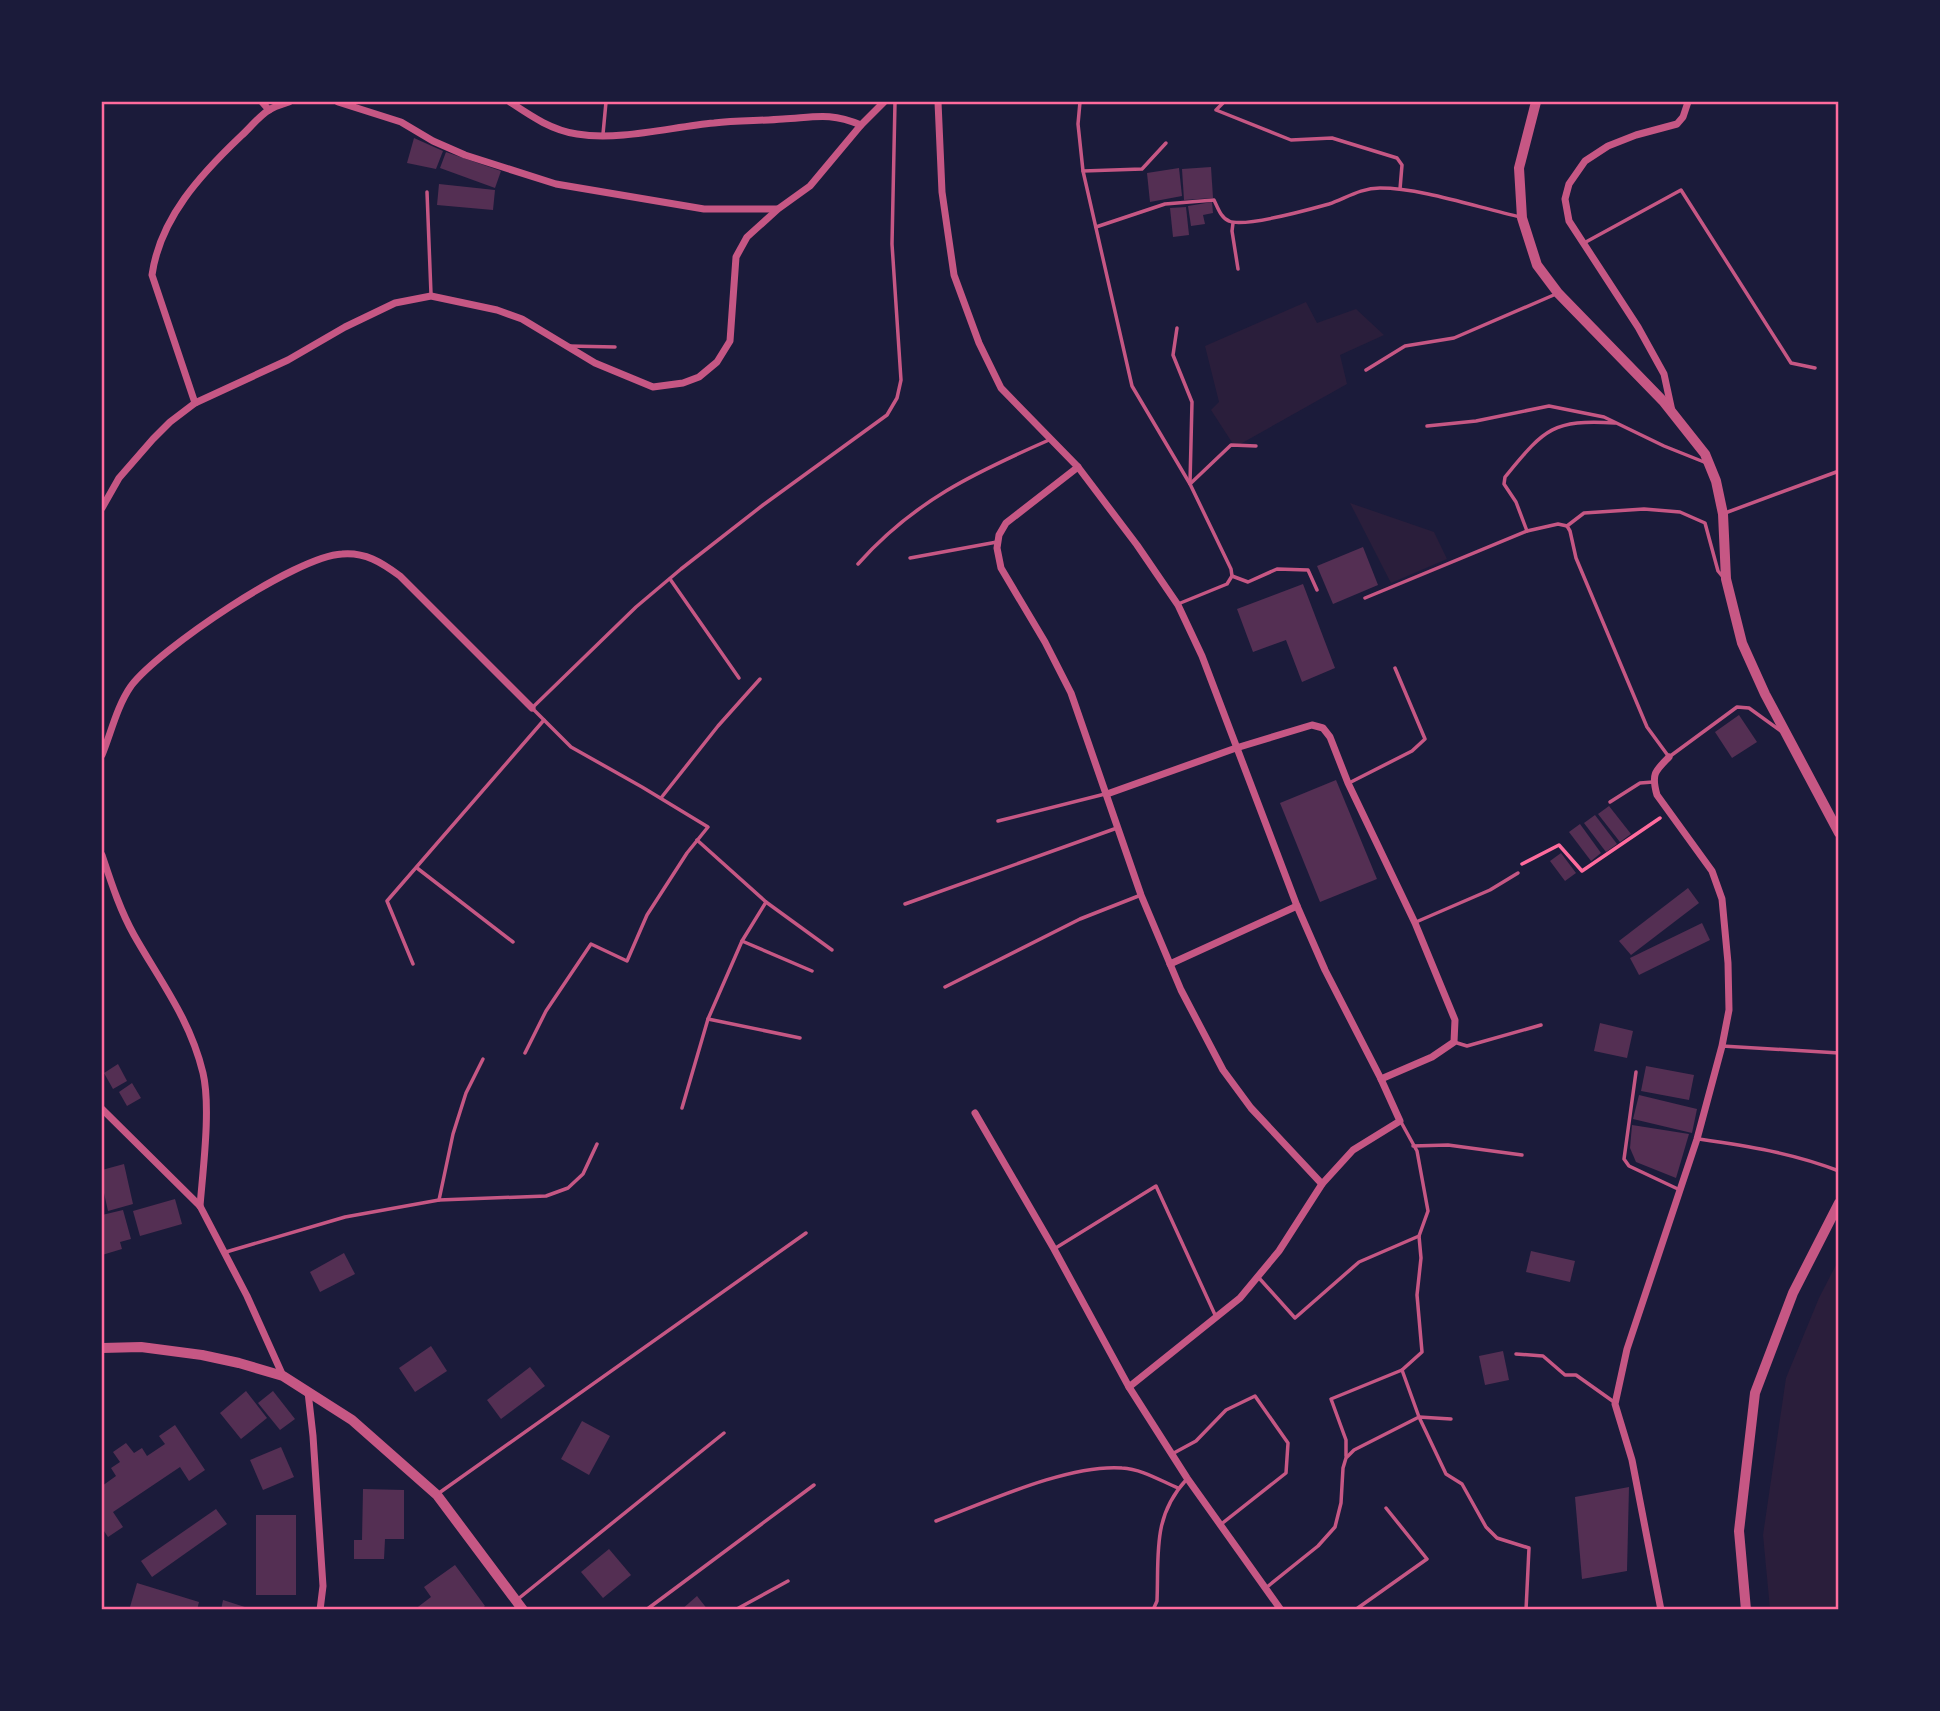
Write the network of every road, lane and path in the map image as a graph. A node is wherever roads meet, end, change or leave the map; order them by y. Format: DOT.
graph roads {
  1 [pos="262,102"];
  2 [pos="289,102"];
  3 [pos="338,102"];
  4 [pos="510,102"];
  5 [pos="606,102"];
  6 [pos="884,102"];
  7 [pos="895,102"];
  8 [pos="938,102"];
  9 [pos="1080,102"];
  10 [pos="1224,102"];
  11 [pos="1537,102"];
  12 [pos="1688,102"];
  13 [pos="269,110"];
  14 [pos="862,125"];
  15 [pos="603,136"];
  16 [pos="1166,143"];
  17 [pos="1083,171"];
  18 [pos="1401,189"];
  19 [pos="427,192"];
  20 [pos="778,209"];
  21 [pos="1521,218"];
  22 [pos="1233,223"];
  23 [pos="1096,227"];
  24 [pos="1582,244"];
  25 [pos="1238,269"];
  26 [pos="1558,293"];
  27 [pos="431,296"];
  28 [pos="1177,328"];
  29 [pos="567,346"];
  30 [pos="615,347"];
  31 [pos="1815,368"];
  32 [pos="1366,370"];
  33 [pos="195,403"];
  34 [pos="1672,412"];
  35 [pos="1620,424"];
  36 [pos="1427,426"];
  37 [pos="1049,440"];
  38 [pos="1256,446"];
  39 [pos="1709,464"];
  40 [pos="1078,467"];
  41 [pos="1839,471"];
  42 [pos="1190,484"];
  43 [pos="102,508"];
  44 [pos="1723,514"];
  45 [pos="1567,526"];
  46 [pos="1527,531"];
  47 [pos="998,542"];
  48 [pos="910,558"];
  49 [pos="858,564"];
  50 [pos="1232,576"];
  51 [pos="670,579"];
  52 [pos="1726,579"];
  53 [pos="1317,590"];
  54 [pos="1365,598"];
  55 [pos="1178,605"];
  56 [pos="1395,668"];
  57 [pos="739,678"];
  58 [pos="760,679"];
  59 [pos="532,708"];
  60 [pos="544,720"];
  61 [pos="1788,736"];
  62 [pos="1236,748"];
  63 [pos="102,755"];
  64 [pos="1669,757"];
  65 [pos="1653,782"];
  66 [pos="1348,783"];
  67 [pos="1107,794"];
  68 [pos="661,798"];
  69 [pos="1610,802"];
  70 [pos="1670,811"];
  71 [pos="998,821"];
  72 [pos="1116,828"];
  73 [pos="1839,833"];
  74 [pos="697,840"];
  75 [pos="102,855"];
  76 [pos="1522,863"];
  77 [pos="417,868"];
  78 [pos="1518,873"];
  79 [pos="1141,895"];
  80 [pos="766,902"];
  81 [pos="905,904"];
  82 [pos="1297,906"];
  83 [pos="1415,923"];
  84 [pos="742,941"];
  85 [pos="513,942"];
  86 [pos="832,950"];
  87 [pos="412,964"];
  88 [pos="1170,964"];
  89 [pos="812,971"];
  90 [pos="944,987"];
  91 [pos="708,1019"];
  92 [pos="1541,1026"];
  93 [pos="800,1038"];
  94 [pos="1454,1042"];
  95 [pos="1722,1045"];
  96 [pos="525,1053"];
  97 [pos="1839,1053"];
  98 [pos="483,1059"];
  99 [pos="1636,1072"];
  100 [pos="1381,1079"];
  101 [pos="682,1108"];
  102 [pos="102,1109"];
  103 [pos="975,1113"];
  104 [pos="1400,1121"];
  105 [pos="1697,1139"];
  106 [pos="597,1144"];
  107 [pos="1413,1146"];
  108 [pos="1522,1155"];
  109 [pos="1839,1171"];
  110 [pos="1322,1184"];
  111 [pos="1680,1190"];
  112 [pos="439,1200"];
  113 [pos="1839,1203"];
  114 [pos="200,1206"];
  115 [pos="806,1233"];
  116 [pos="1419,1236"];
  117 [pos="1055,1249"];
  118 [pos="225,1252"];
  119 [pos="1259,1278"];
  120 [pos="1216,1318"];
  121 [pos="102,1348"];
  122 [pos="1516,1354"];
  123 [pos="1402,1370"];
  124 [pos="283,1376"];
  125 [pos="1129,1387"];
  126 [pos="307,1392"];
  127 [pos="1615,1404"];
  128 [pos="1419,1416"];
  129 [pos="1451,1419"];
  130 [pos="724,1433"];
  131 [pos="1172,1454"];
  132 [pos="1346,1458"];
  133 [pos="1187,1478"];
  134 [pos="814,1485"];
  135 [pos="1178,1488"];
  136 [pos="437,1495"];
  137 [pos="1386,1508"];
  138 [pos="936,1521"];
  139 [pos="1220,1525"];
  140 [pos="788,1581"];
  141 [pos="1266,1588"];
  142 [pos="519,1605"];
  143 [pos="320,1609"];
  144 [pos="646,1609"];
  145 [pos="735,1609"];
  146 [pos="1153,1609"];
  147 [pos="1281,1609"];
  148 [pos="1355,1609"];
  149 [pos="1526,1609"];
  150 [pos="1659,1609"];
  151 [pos="1746,1609"];
  1 -- 13 [label="street"];
  2 -- 13 [label="street"];
  3 -- 20 [label="street"];
  4 -- 15 [label="street"];
  5 -- 15 [label="lane"];
  6 -- 14 [label="street"];
  7 -- 51 [label="lane"];
  8 -- 37 [label="street"];
  9 -- 17 [label="lane"];
  10 -- 18 [label="lane"];
  11 -- 21 [label="street"];
  12 -- 24 [label="street"];
  13 -- 33 [label="street"];
  14 -- 15 [label="street"];
  14 -- 20 [label="street"];
  16 -- 17 [label="lane"];
  17 -- 23 [label="lane"];
  18 -- 21 [label="lane"];
  18 -- 22 [label="lane"];
  19 -- 27 [label="lane"];
  20 -- 29 [label="street"];
  21 -- 26 [label="street"];
  22 -- 23 [label="lane"];
  22 -- 25 [label="lane"];
  23 -- 42 [label="lane"];
  24 -- 31 [label="lane"];
  24 -- 34 [label="street"];
  26 -- 32 [label="lane"];
  26 -- 34 [label="street"];
  27 -- 29 [label="street"];
  27 -- 33 [label="street"];
  28 -- 42 [label="lane"];
  29 -- 30 [label="lane"];
  33 -- 43 [label="street"];
  34 -- 39 [label="street"];
  35 -- 36 [label="lane"];
  35 -- 39 [label="lane"];
  35 -- 46 [label="lane"];
  37 -- 40 [label="street"];
  37 -- 49 [label="lane"];
  38 -- 42 [label="lane"];
  39 -- 44 [label="street"];
  40 -- 47 [label="street"];
  40 -- 55 [label="street"];
  41 -- 44 [label="lane"];
  42 -- 50 [label="lane"];
  44 -- 52 [label="street"];
  45 -- 46 [label="lane"];
  45 -- 52 [label="lane"];
  45 -- 64 [label="lane"];
  46 -- 54 [label="lane"];
  47 -- 48 [label="lane"];
  47 -- 67 [label="street"];
  50 -- 53 [label="lane"];
  50 -- 55 [label="lane"];
  51 -- 57 [label="lane"];
  51 -- 59 [label="lane"];
  52 -- 61 [label="street"];
  55 -- 62 [label="street"];
  56 -- 66 [label="lane"];
  58 -- 68 [label="lane"];
  59 -- 60 [label="lane"];
  59 -- 63 [label="street"];
  60 -- 68 [label="lane"];
  60 -- 77 [label="lane"];
  61 -- 64 [label="lane"];
  61 -- 73 [label="street"];
  62 -- 66 [label="street"];
  62 -- 67 [label="street"];
  62 -- 82 [label="street"];
  64 -- 65 [label="street"];
  65 -- 69 [label="lane"];
  65 -- 70 [label="street"];
  66 -- 83 [label="street"];
  67 -- 71 [label="lane"];
  67 -- 72 [label="street"];
  68 -- 74 [label="lane"];
  70 -- 76 [label="path"];
  70 -- 95 [label="street"];
  72 -- 79 [label="street"];
  72 -- 81 [label="lane"];
  74 -- 80 [label="lane"];
  74 -- 96 [label="lane"];
  75 -- 114 [label="street"];
  77 -- 85 [label="lane"];
  77 -- 87 [label="lane"];
  78 -- 83 [label="lane"];
  79 -- 88 [label="street"];
  79 -- 90 [label="lane"];
  80 -- 84 [label="lane"];
  80 -- 86 [label="lane"];
  82 -- 88 [label="street"];
  82 -- 100 [label="street"];
  83 -- 94 [label="street"];
  84 -- 89 [label="lane"];
  84 -- 91 [label="lane"];
  88 -- 110 [label="street"];
  91 -- 93 [label="lane"];
  91 -- 101 [label="lane"];
  92 -- 94 [label="lane"];
  94 -- 100 [label="street"];
  95 -- 97 [label="lane"];
  95 -- 105 [label="street"];
  98 -- 112 [label="lane"];
  99 -- 111 [label="lane"];
  100 -- 104 [label="street"];
  102 -- 114 [label="street"];
  103 -- 117 [label="street"];
  104 -- 107 [label="lane"];
  104 -- 110 [label="street"];
  105 -- 109 [label="lane"];
  105 -- 111 [label="street"];
  106 -- 112 [label="lane"];
  107 -- 108 [label="lane"];
  107 -- 116 [label="lane"];
  110 -- 119 [label="street"];
  111 -- 127 [label="street"];
  112 -- 118 [label="lane"];
  113 -- 151 [label="street"];
  114 -- 118 [label="street"];
  115 -- 136 [label="lane"];
  116 -- 119 [label="lane"];
  116 -- 123 [label="lane"];
  117 -- 120 [label="lane"];
  117 -- 125 [label="street"];
  118 -- 124 [label="street"];
  119 -- 120 [label="street"];
  120 -- 125 [label="street"];
  121 -- 124 [label="street"];
  122 -- 127 [label="lane"];
  123 -- 128 [label="lane"];
  123 -- 132 [label="lane"];
  124 -- 126 [label="street"];
  125 -- 131 [label="street"];
  126 -- 136 [label="street"];
  126 -- 143 [label="street"];
  127 -- 150 [label="street"];
  128 -- 129 [label="lane"];
  128 -- 132 [label="lane"];
  128 -- 149 [label="lane"];
  130 -- 142 [label="lane"];
  131 -- 133 [label="street"];
  131 -- 139 [label="lane"];
  132 -- 141 [label="lane"];
  133 -- 135 [label="lane"];
  133 -- 139 [label="street"];
  134 -- 144 [label="lane"];
  135 -- 138 [label="lane"];
  135 -- 146 [label="lane"];
  136 -- 142 [label="street"];
  137 -- 148 [label="lane"];
  139 -- 141 [label="street"];
  140 -- 145 [label="lane"];
  141 -- 147 [label="street"];
}
